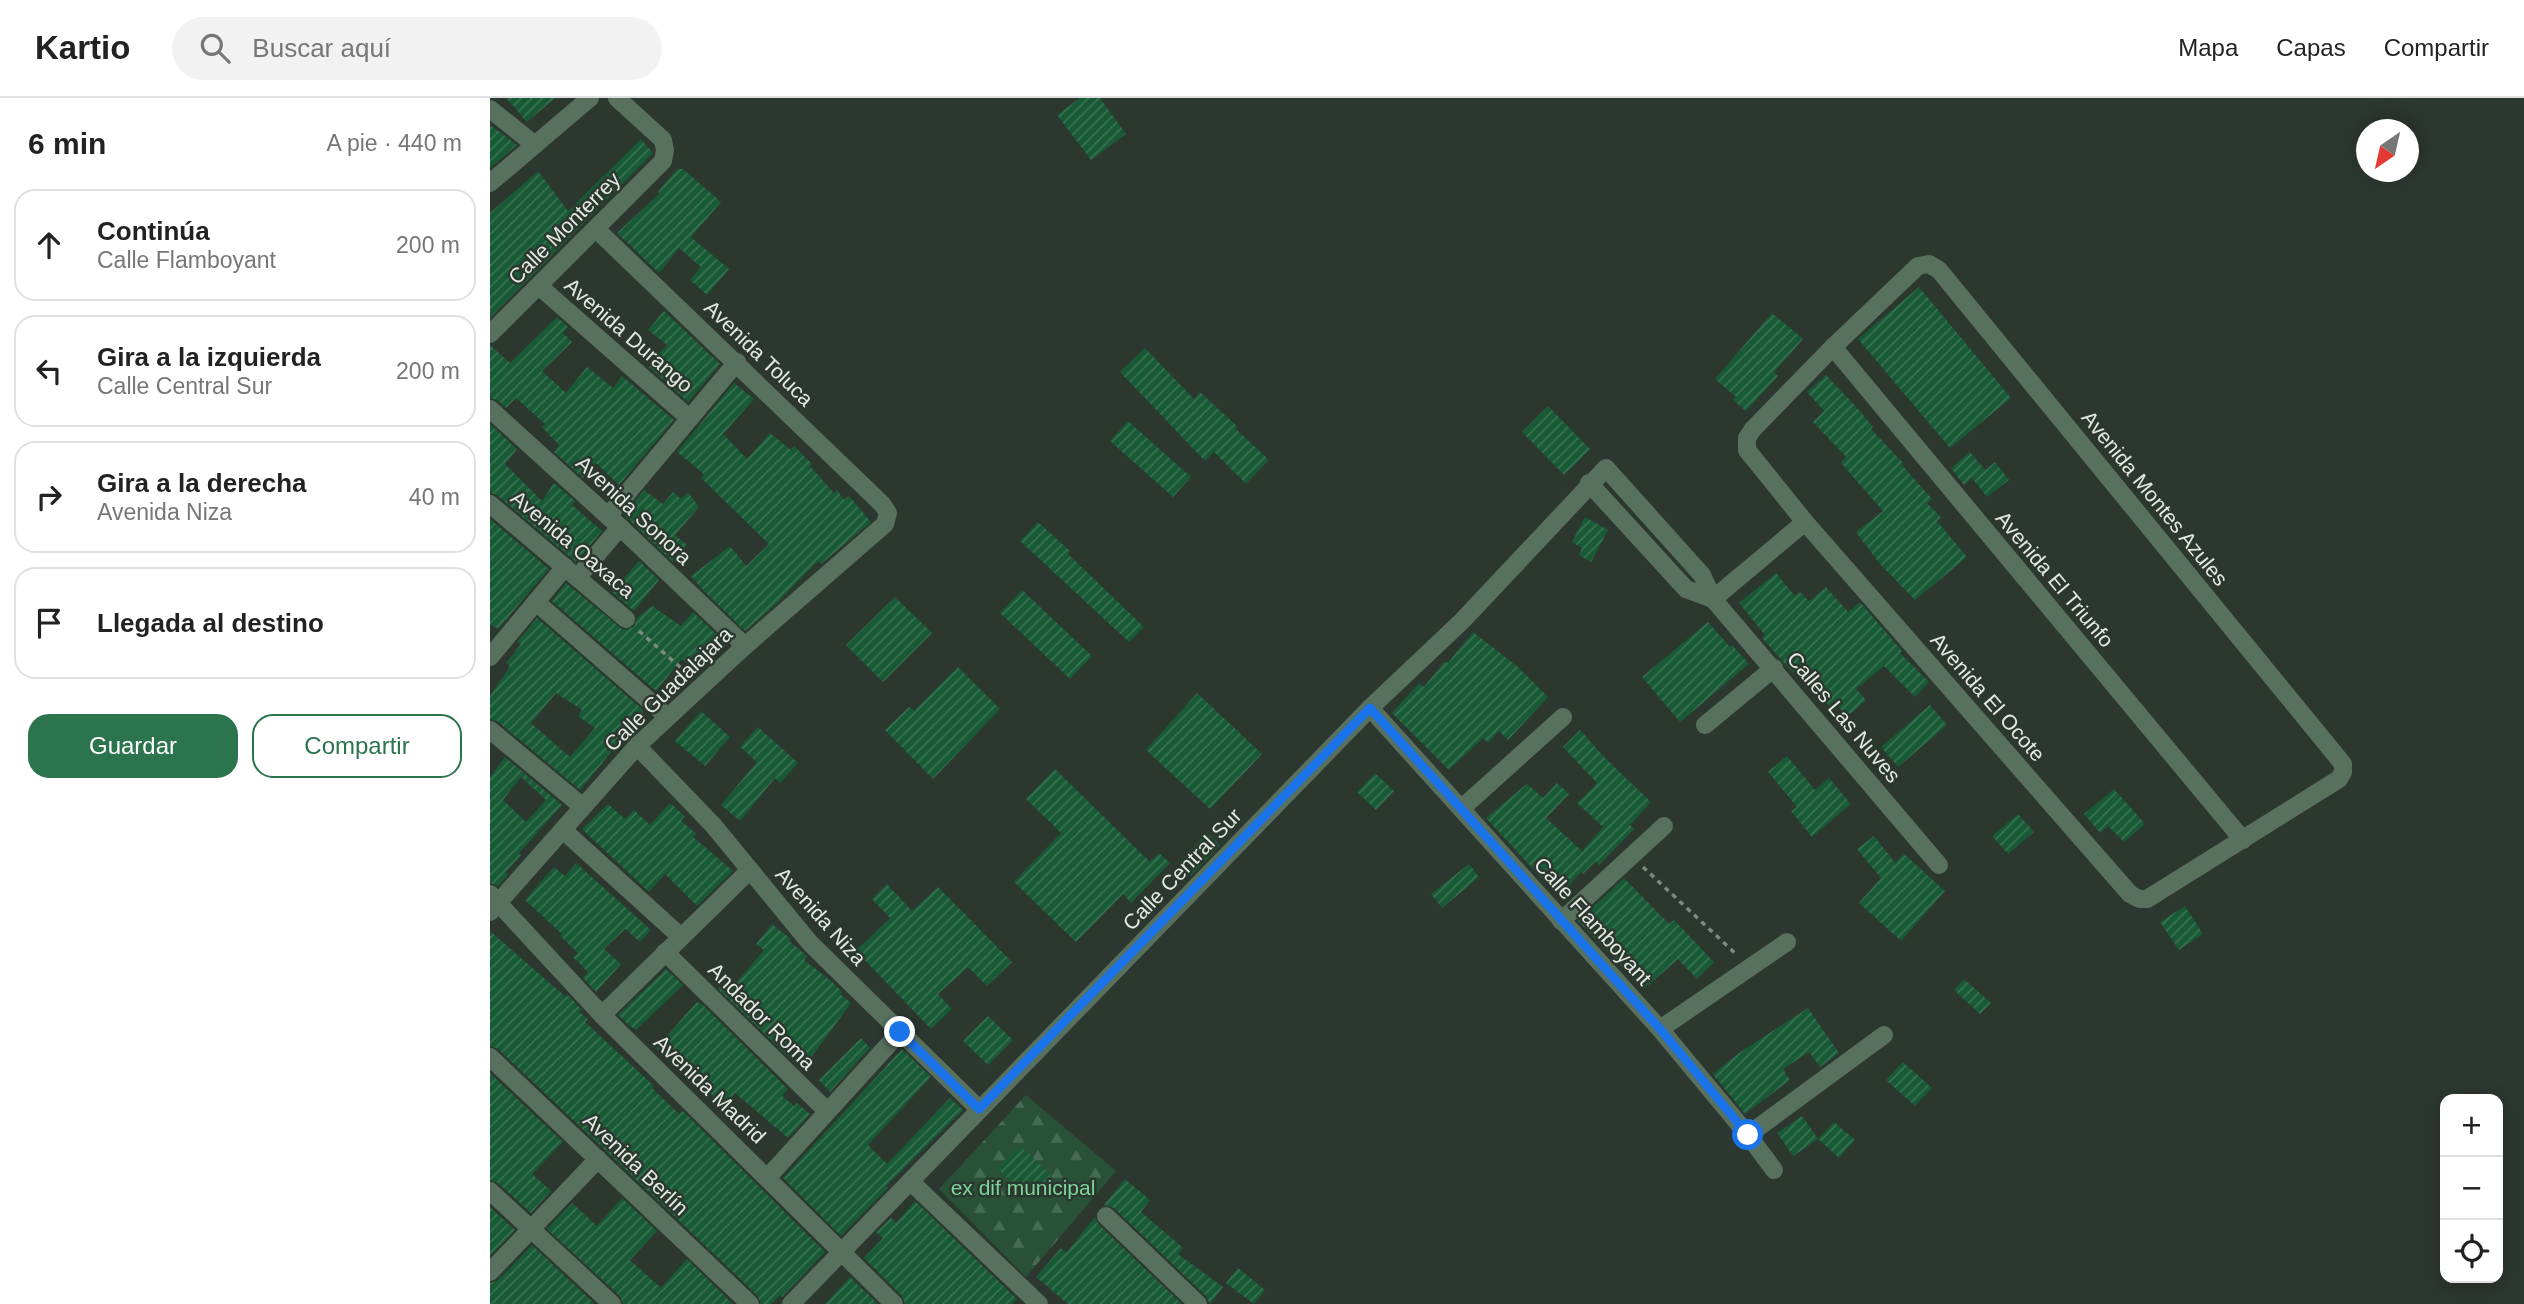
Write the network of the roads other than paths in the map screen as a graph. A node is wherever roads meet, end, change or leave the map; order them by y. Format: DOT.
graph roads {
  1 [pos="590,98"];
  2 [pos="617,98"];
  3 [pos="490,109"];
  4 [pos="535,145"];
  5 [pos="490,183"];
  6 [pos="596,229"];
  7 [pos="539,286"];
  8 [pos="490,334"];
  9 [pos="1833,347"];
  10 [pos="737,362"];
  11 [pos="490,409"];
  12 [pos="689,418"];
  13 [pos="1606,468"];
  14 [pos="1589,483"];
  15 [pos="490,504"];
  16 [pos="888,513"];
  17 [pos="614,521"];
  18 [pos="1805,522"];
  19 [pos="572,572"];
  20 [pos="1713,599"];
  21 [pos="536,602"];
  22 [pos="626,619"];
  23 [pos="494,644"];
  24 [pos="745,646"];
  25 [pos="1774,668"];
  26 [pos="1370,708"];
  27 [pos="668,717"];
  28 [pos="1563,717"];
  29 [pos="1705,726"];
  30 [pos="490,730"];
  31 [pos="637,746"];
  32 [pos="583,807"];
  33 [pos="1462,808"];
  34 [pos="1664,826"];
  35 [pos="563,830"];
  36 [pos="2243,841"];
  37 [pos="1939,864"];
  38 [pos="750,870"];
  39 [pos="493,903"];
  40 [pos="1561,921"];
  41 [pos="681,937"];
  42 [pos="1787,942"];
  43 [pos="665,952"];
  44 [pos="602,1015"];
  45 [pos="1660,1029"];
  46 [pos="900,1032"];
  47 [pos="1884,1035"];
  48 [pos="490,1057"];
  49 [pos="979,1109"];
  50 [pos="827,1111"];
  51 [pos="1748,1135"];
  52 [pos="598,1159"];
  53 [pos="1774,1170"];
  54 [pos="768,1177"];
  55 [pos="911,1182"];
  56 [pos="490,1191"];
  57 [pos="1106,1216"];
  58 [pos="531,1229"];
  59 [pos="844,1253"];
  60 [pos="490,1272"];
  61 [pos="612,1304"];
  62 [pos="750,1304"];
  63 [pos="791,1304"];
  64 [pos="894,1304"];
  65 [pos="1040,1304"];
  66 [pos="1198,1304"];
  1 -- 4 [label="street"];
  2 -- 6 [label="street, Calle Monterrey"];
  3 -- 4 [label="street"];
  4 -- 5 [label="street"];
  6 -- 7 [label="street, Calle Monterrey"];
  6 -- 10 [label="street, Avenida Toluca"];
  7 -- 8 [label="street, Calle Monterrey"];
  7 -- 12 [label="street, Avenida Durango"];
  9 -- 18 [label="street, Avenida El Ocote"];
  9 -- 36 [label="street, Avenida El Triunfo"];
  9 -- 36 [label="street, Avenida Montes Azules"];
  10 -- 12 [label="street"];
  10 -- 16 [label="street, Avenida Toluca"];
  11 -- 17 [label="street, Avenida Sonora"];
  12 -- 17 [label="street"];
  13 -- 14 [label="street, Calle Central Sur"];
  13 -- 20 [label="street, Calles Las Nuves"];
  14 -- 20 [label="street, Calles Las Nuves"];
  14 -- 26 [label="street, Calle Central Sur"];
  15 -- 19 [label="street, Avenida Oaxaca"];
  16 -- 24 [label="street, Calle Guadalajara"];
  17 -- 19 [label="street"];
  17 -- 24 [label="street, Avenida Sonora"];
  18 -- 20 [label="street"];
  18 -- 36 [label="street, Avenida El Ocote"];
  19 -- 21 [label="street"];
  19 -- 22 [label="street, Avenida Oaxaca"];
  20 -- 25 [label="street, Calles Las Nuves"];
  21 -- 23 [label="street"];
  21 -- 27 [label="street"];
  24 -- 27 [label="street, Calle Guadalajara"];
  25 -- 29 [label="street"];
  25 -- 37 [label="street, Calles Las Nuves"];
  26 -- 33 [label="street, Calle Flamboyant"];
  26 -- 49 [label="street, Calle Central Sur"];
  27 -- 31 [label="street, Calle Guadalajara"];
  28 -- 33 [label="street"];
  30 -- 32 [label="street"];
  31 -- 32 [label="street, Calle Guadalajara"];
  31 -- 38 [label="street, Avenida Niza"];
  32 -- 35 [label="street, Calle Guadalajara"];
  33 -- 40 [label="street, Calle Flamboyant"];
  34 -- 40 [label="street"];
  35 -- 39 [label="street, Calle Guadalajara"];
  35 -- 41 [label="street"];
  38 -- 41 [label="street"];
  38 -- 46 [label="street, Avenida Niza"];
  39 -- 44 [label="street, Avenida Madrid"];
  40 -- 45 [label="street, Calle Flamboyant"];
  41 -- 43 [label="street"];
  42 -- 45 [label="street"];
  43 -- 44 [label="street"];
  43 -- 50 [label="street, Andador Roma"];
  44 -- 54 [label="street, Avenida Madrid"];
  45 -- 51 [label="street, Calle Flamboyant"];
  46 -- 49 [label="street, Avenida Niza"];
  46 -- 50 [label="street"];
  47 -- 51 [label="street"];
  48 -- 52 [label="street, Avenida Berlín"];
  49 -- 55 [label="street, Calle Central Sur"];
  50 -- 54 [label="street"];
  51 -- 53 [label="street, Calle Flamboyant"];
  52 -- 58 [label="street"];
  52 -- 62 [label="street, Avenida Berlín"];
  54 -- 59 [label="street, Avenida Madrid"];
  55 -- 59 [label="street, Calle Central Sur"];
  55 -- 65 [label="street"];
  56 -- 58 [label="street"];
  57 -- 66 [label="street"];
  58 -- 60 [label="street"];
  58 -- 61 [label="street"];
  59 -- 63 [label="street, Calle Central Sur"];
  59 -- 64 [label="street, Avenida Madrid"];
}
